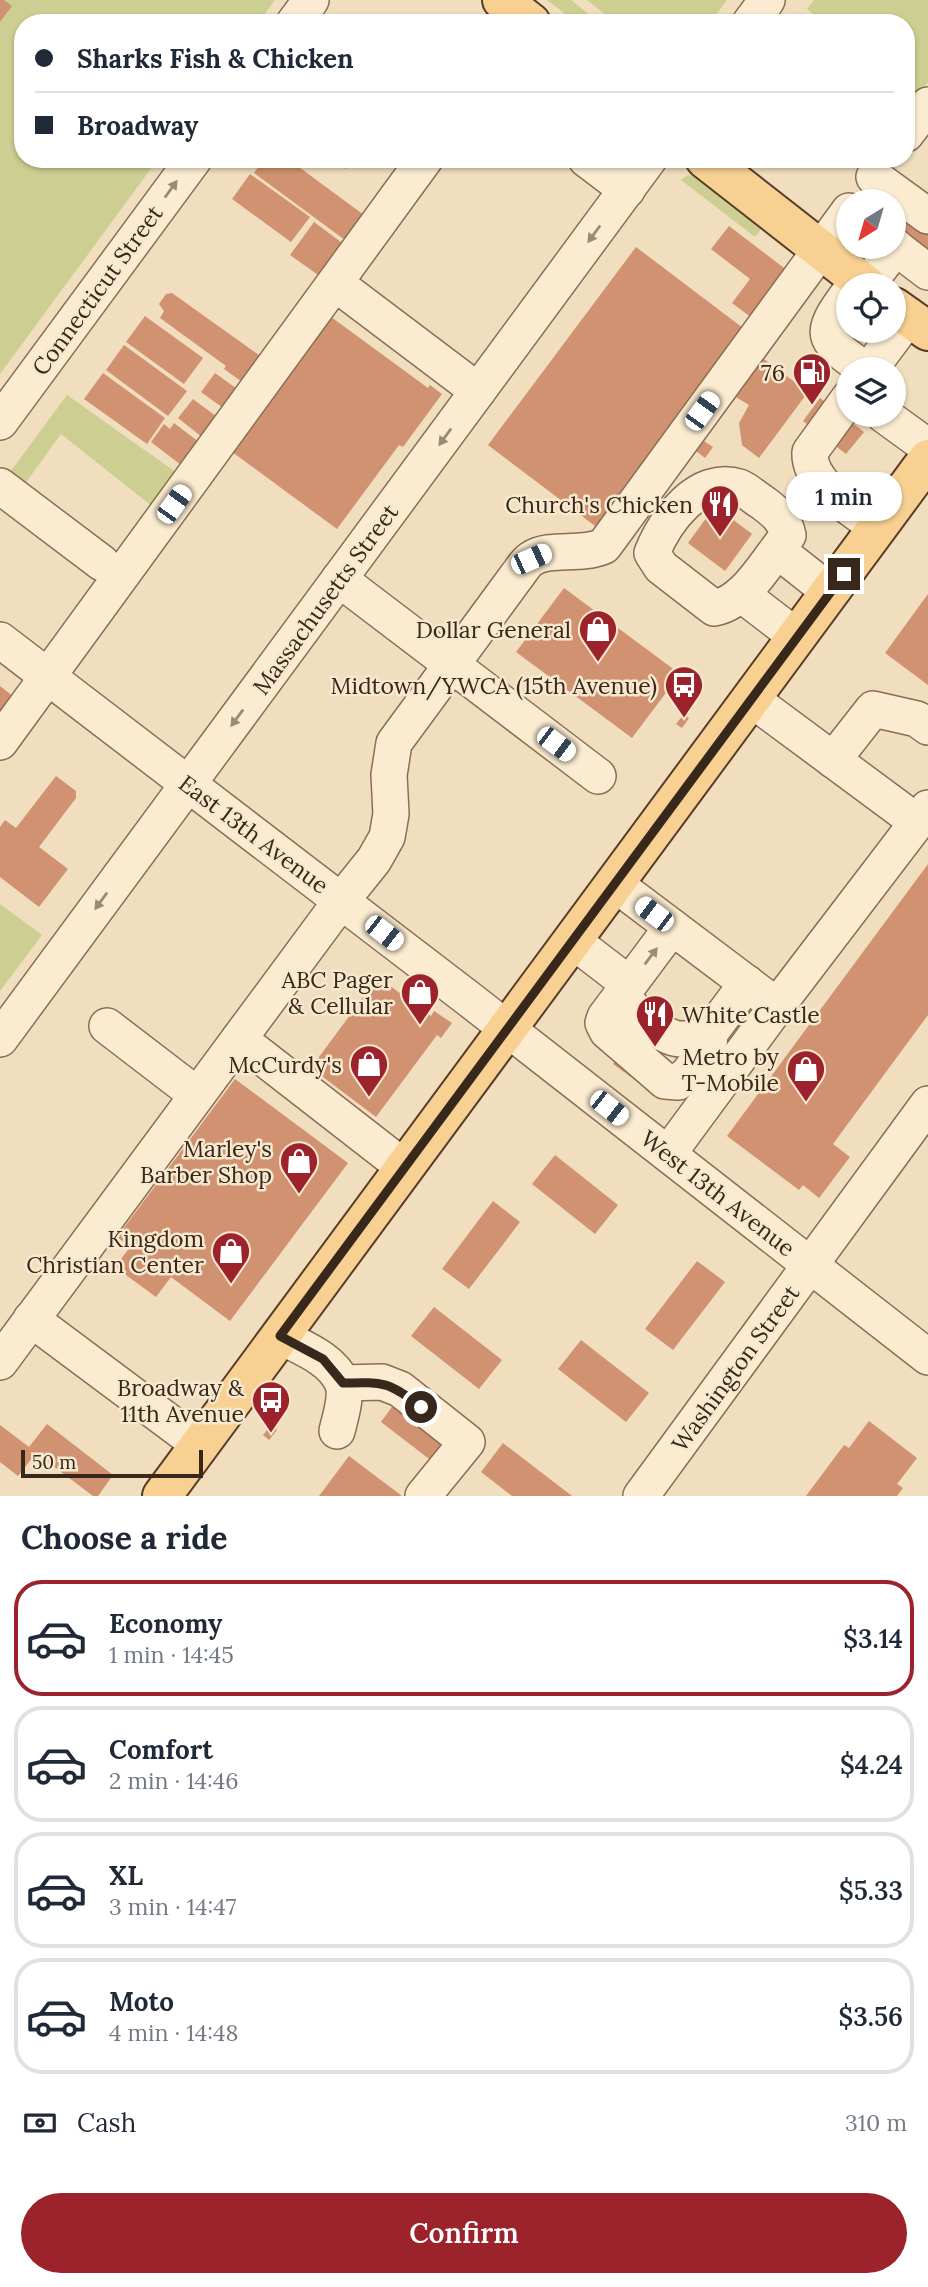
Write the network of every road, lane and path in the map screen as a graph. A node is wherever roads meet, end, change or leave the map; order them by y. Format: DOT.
graph roads {
  1 [pos="928,104"];
  2 [pos="915,122"];
  3 [pos="187,168"];
  4 [pos="418,168"];
  5 [pos="598,168"];
  6 [pos="643,168"];
  7 [pos="716,168"];
  8 [pos="878,186"];
  9 [pos="627,190"];
  10 [pos="928,216"];
  11 [pos="836,228"];
  12 [pos="820,249"];
  13 [pos="906,255"];
  14 [pos="883,259"];
  15 [pos="928,272"];
  16 [pos="845,273"];
  17 [pos="871,273"];
  18 [pos="335,283"];
  19 [pos="836,311"];
  20 [pos="915,317"];
  21 [pos="847,357"];
  22 [pos="880,357"];
  23 [pos="478,391"];
  24 [pos="836,416"];
  25 [pos="0,422"];
  26 [pos="900,427"];
  27 [pos="928,447"];
  28 [pos="928,459"];
  29 [pos="0,486"];
  30 [pos="877,527"];
  31 [pos="777,550"];
  32 [pos="102,563"];
  33 [pos="339,579"];
  34 [pos="830,592"];
  35 [pos="741,594"];
  36 [pos="797,637"];
  37 [pos="0,640"];
  38 [pos="452,665"];
  39 [pos="48,677"];
  40 [pos="751,699"];
  41 [pos="928,727"];
  42 [pos="0,742"];
  43 [pos="834,761"];
  44 [pos="597,776"];
  45 [pos="188,784"];
  46 [pos="922,815"];
  47 [pos="615,884"];
  48 [pos="341,901"];
  49 [pos="672,927"];
  50 [pos="573,941"];
  51 [pos="747,984"];
  52 [pos="626,988"];
  53 [pos="777,1006"];
  54 [pos="107,1026"];
  55 [pos="508,1029"];
  56 [pos="0,1039"];
  57 [pos="239,1039"];
  58 [pos="197,1096"];
  59 [pos="928,1104"];
  60 [pos="668,1154"];
  61 [pos="405,1168"];
  62 [pos="811,1265"];
  63 [pos="31,1320"];
  64 [pos="280,1336"];
  65 [pos="928,1357"];
  66 [pos="0,1362"];
  67 [pos="343,1383"];
  68 [pos="337,1431"];
  69 [pos="200,1445"];
  70 [pos="162,1496"];
  71 [pos="423,1496"];
  72 [pos="641,1496"];
  1 -- 2 [label="street"];
  25 -- 3 [label="street, Connecticut Street, one-way"];
  4 -- 18 [label="street"];
  5 -- 9 [label="street"];
  6 -- 9 [label="street, Massachusetts Street"];
  7 -- 12 [label="main road"];
  8 -- 10 [label="street"];
  9 -- 23 [label="street, Massachusetts Street, one-way"];
  11 -- 12 [label="street"];
  12 -- 16 [label="main road"];
  12 -- 38 [label="street"];
  13 -- 15 [label="street"];
  14 -- 17 [label="street"];
  18 -- 23 [label="street"];
  18 -- 39 [label="street"];
  19 -- 21 [label="street"];
  20 -- 22 [label="street"];
  23 -- 33 [label="street, Massachusetts Street, one-way"];
  24 -- 30 [label="street"];
  26 -- 27 [label="street"];
  28 -- 30 [label="main road"];
  29 -- 32 [label="street"];
  30 -- 34 [label="main road"];
  31 -- 34 [label="street"];
  31 -- 35 [label="street"];
  31 -- 35 [label="street"];
  33 -- 38 [label="street"];
  33 -- 45 [label="street, Massachusetts Street, one-way"];
  34 -- 36 [label="main road"];
  35 -- 36 [label="street"];
  36 -- 40 [label="main road"];
  37 -- 39 [label="street, East 13th Avenue"];
  38 -- 44 [label="street"];
  38 -- 48 [label="street"];
  39 -- 42 [label="street"];
  39 -- 45 [label="street, East 13th Avenue"];
  40 -- 43 [label="street"];
  40 -- 47 [label="main road"];
  41 -- 43 [label="street"];
  43 -- 46 [label="street"];
  45 -- 48 [label="street, East 13th Avenue"];
  45 -- 56 [label="street, Massachusetts Street, one-way"];
  46 -- 53 [label="street"];
  47 -- 49 [label="street"];
  47 -- 50 [label="main road"];
  48 -- 55 [label="street, East 13th Avenue"];
  48 -- 57 [label="street"];
  49 -- 51 [label="street"];
  52 -- 49 [label="street, one-way"];
  50 -- 52 [label="street"];
  50 -- 55 [label="main road"];
  51 -- 52 [label="street"];
  51 -- 53 [label="street"];
  53 -- 60 [label="street"];
  54 -- 58 [label="street"];
  55 -- 60 [label="street, West 13th Avenue"];
  55 -- 61 [label="main road"];
  57 -- 58 [label="street"];
  57 -- 61 [label="street"];
  58 -- 63 [label="street"];
  59 -- 62 [label="street, Washington Street"];
  60 -- 62 [label="street, West 13th Avenue"];
  61 -- 64 [label="main road"];
  62 -- 65 [label="street, West 13th Avenue"];
  62 -- 72 [label="street, Washington Street"];
  63 -- 66 [label="street"];
  63 -- 69 [label="street"];
  64 -- 67 [label="street"];
  64 -- 69 [label="main road"];
  67 -- 68 [label="street"];
  67 -- 71 [label="street"];
  69 -- 70 [label="main road"];
}
